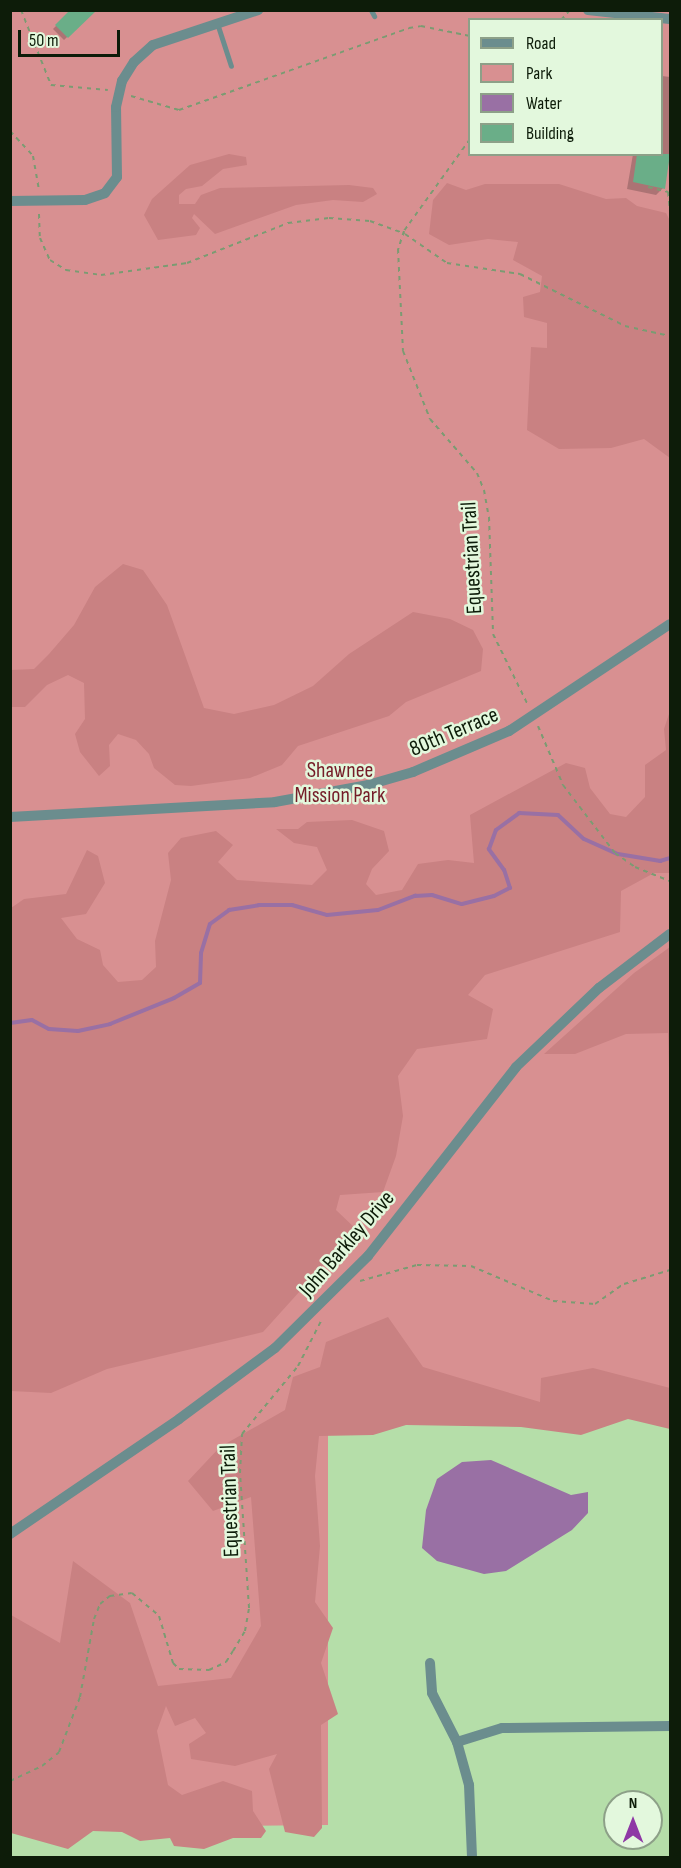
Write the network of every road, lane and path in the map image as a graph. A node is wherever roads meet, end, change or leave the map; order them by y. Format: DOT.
graph roads {
  1 [pos="21,10"];
  2 [pos="258,10"];
  3 [pos="588,10"];
  4 [pos="661,18"];
  5 [pos="216,24"];
  6 [pos="468,36"];
  7 [pos="231,66"];
  8 [pos="110,90"];
  9 [pos="126,95"];
  10 [pos="10,131"];
  11 [pos="468,142"];
  12 [pos="648,187"];
  13 [pos="670,192"];
  14 [pos="39,194"];
  15 [pos="10,201"];
  16 [pos="39,208"];
  17 [pos="670,211"];
  18 [pos="403,233"];
  19 [pos="670,336"];
  20 [pos="670,595"];
  21 [pos="670,613"];
  22 [pos="670,624"];
  23 [pos="533,716"];
  24 [pos="10,817"];
  25 [pos="670,881"];
  26 [pos="670,934"];
  27 [pos="670,1270"];
  28 [pos="353,1286"];
  29 [pos="323,1317"];
  30 [pos="10,1534"];
  31 [pos="430,1663"];
  32 [pos="670,1725"];
  33 [pos="457,1742"];
  34 [pos="10,1781"];
  35 [pos="472,1857"];
  1 -- 8 [label="path"];
  2 -- 5 [label="street"];
  3 -- 4 [label="street"];
  5 -- 7 [label="lane"];
  5 -- 15 [label="street"];
  6 -- 9 [label="path"];
  10 -- 14 [label="path"];
  11 -- 18 [label="path, Equestrian Trail"];
  12 -- 13 [label="path"];
  13 -- 17 [label="path"];
  16 -- 18 [label="path"];
  18 -- 19 [label="path"];
  18 -- 23 [label="path, Equestrian Trail"];
  20 -- 21 [label="path"];
  22 -- 23 [label="street, 80th Terrace"];
  23 -- 24 [label="street, 80th Terrace"];
  23 -- 25 [label="path, Equestrian Trail"];
  26 -- 30 [label="street, John Barkley Drive"];
  27 -- 28 [label="path"];
  29 -- 34 [label="path, Equestrian Trail"];
  31 -- 33 [label="street"];
  32 -- 33 [label="street"];
  33 -- 35 [label="street"];
}
